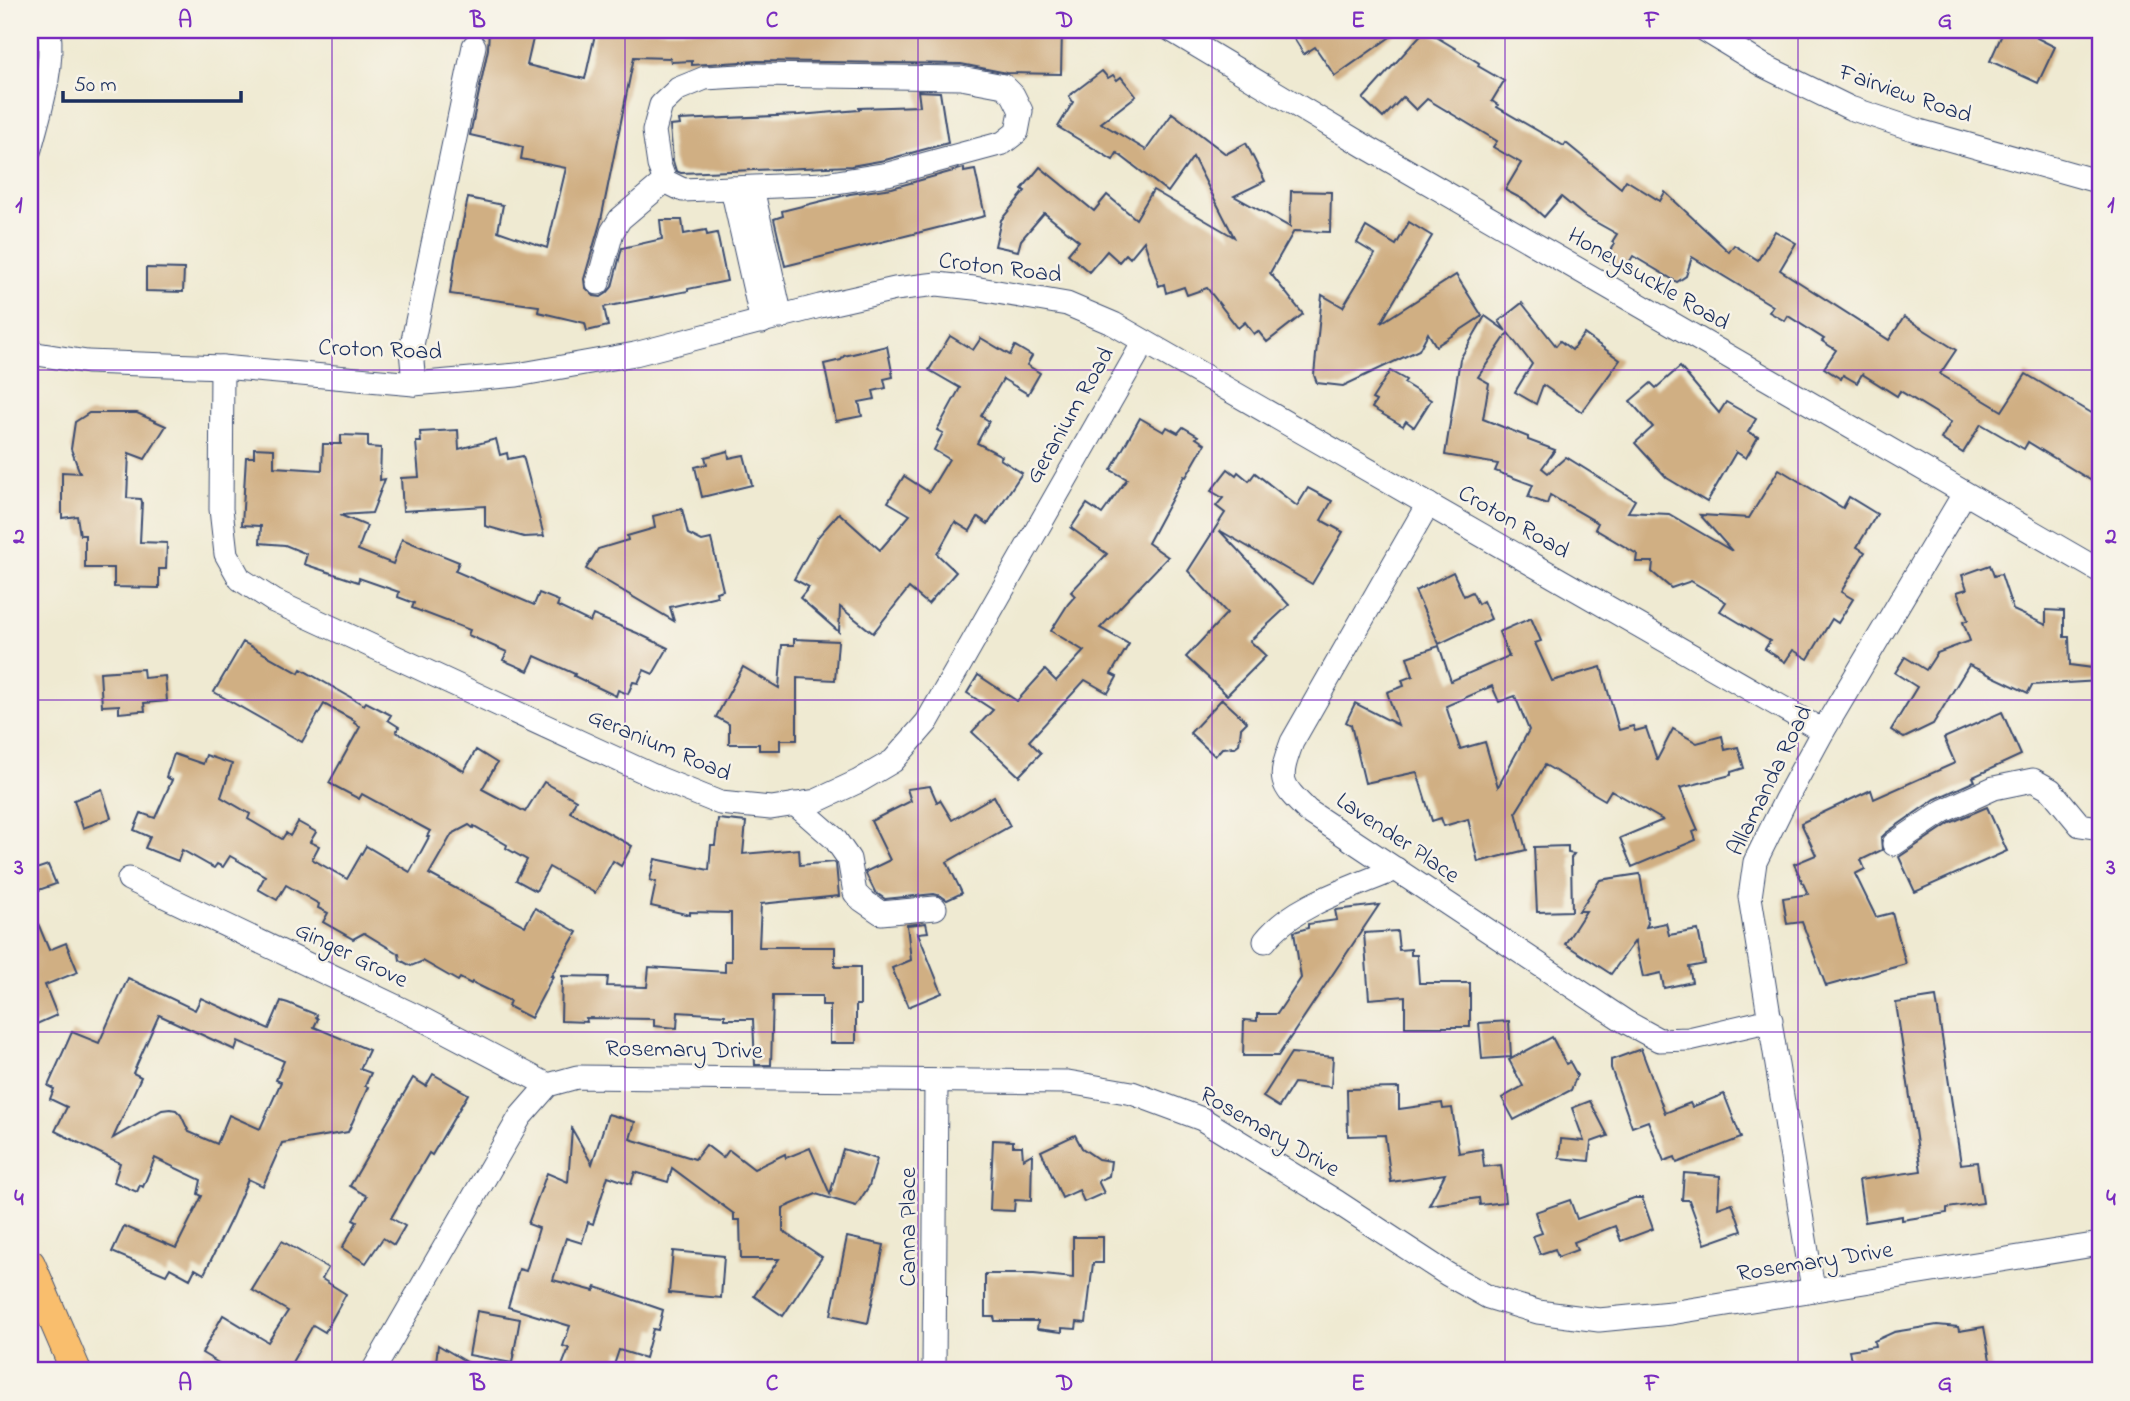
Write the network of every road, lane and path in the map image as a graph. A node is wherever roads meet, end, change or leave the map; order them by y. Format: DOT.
graph roads {
  1 [pos="49,30"];
  2 [pos="1171,30"];
  3 [pos="1705,30"];
  4 [pos="474,46"];
  5 [pos="30,149"];
  6 [pos="666,181"];
  7 [pos="2100,182"];
  8 [pos="742,188"];
  9 [pos="598,282"];
  10 [pos="772,319"];
  11 [pos="1144,342"];
  12 [pos="30,349"];
  13 [pos="222,367"];
  14 [pos="414,384"];
  15 [pos="1964,494"];
  16 [pos="1428,504"];
  17 [pos="2100,571"];
  18 [pos="1823,731"];
  19 [pos="795,804"];
  20 [pos="2090,826"];
  21 [pos="1894,844"];
  22 [pos="1396,869"];
  23 [pos="129,879"];
  24 [pos="935,908"];
  25 [pos="1265,941"];
  26 [pos="1770,1020"];
  27 [pos="936,1082"];
  28 [pos="548,1085"];
  29 [pos="2100,1244"];
  30 [pos="30,1264"];
  31 [pos="1813,1289"];
  32 [pos="76,1371"];
  33 [pos="373,1371"];
  34 [pos="934,1371"];
  1 -- 5 [label="street"];
  2 -- 15 [label="street, Honeysuckle Road"];
  3 -- 7 [label="street, Fairview Road"];
  4 -- 14 [label="street"];
  6 -- 8 [label="street"];
  6 -- 8 [label="street"];
  6 -- 9 [label="street"];
  8 -- 10 [label="street"];
  10 -- 11 [label="street, Croton Road"];
  10 -- 14 [label="street, Croton Road"];
  11 -- 16 [label="street, Croton Road"];
  11 -- 19 [label="street, Geranium Road"];
  12 -- 13 [label="street, Croton Road"];
  13 -- 14 [label="street, Croton Road"];
  13 -- 19 [label="street, Geranium Road"];
  15 -- 17 [label="street, Honeysuckle Road"];
  15 -- 18 [label="street, Allamanda Road"];
  16 -- 18 [label="street, Croton Road"];
  16 -- 22 [label="street, Lavender Place"];
  18 -- 26 [label="street, Allamanda Road"];
  19 -- 24 [label="street"];
  20 -- 21 [label="street"];
  22 -- 25 [label="street"];
  22 -- 26 [label="street, Lavender Place"];
  23 -- 28 [label="street, Ginger Grove"];
  26 -- 31 [label="street, Allamanda Road"];
  27 -- 28 [label="street, Rosemary Drive"];
  27 -- 31 [label="street, Rosemary Drive"];
  27 -- 34 [label="street, Canna Place"];
  28 -- 33 [label="street"];
  29 -- 31 [label="street, Rosemary Drive"];
  30 -- 32 [label="main road"];
}
